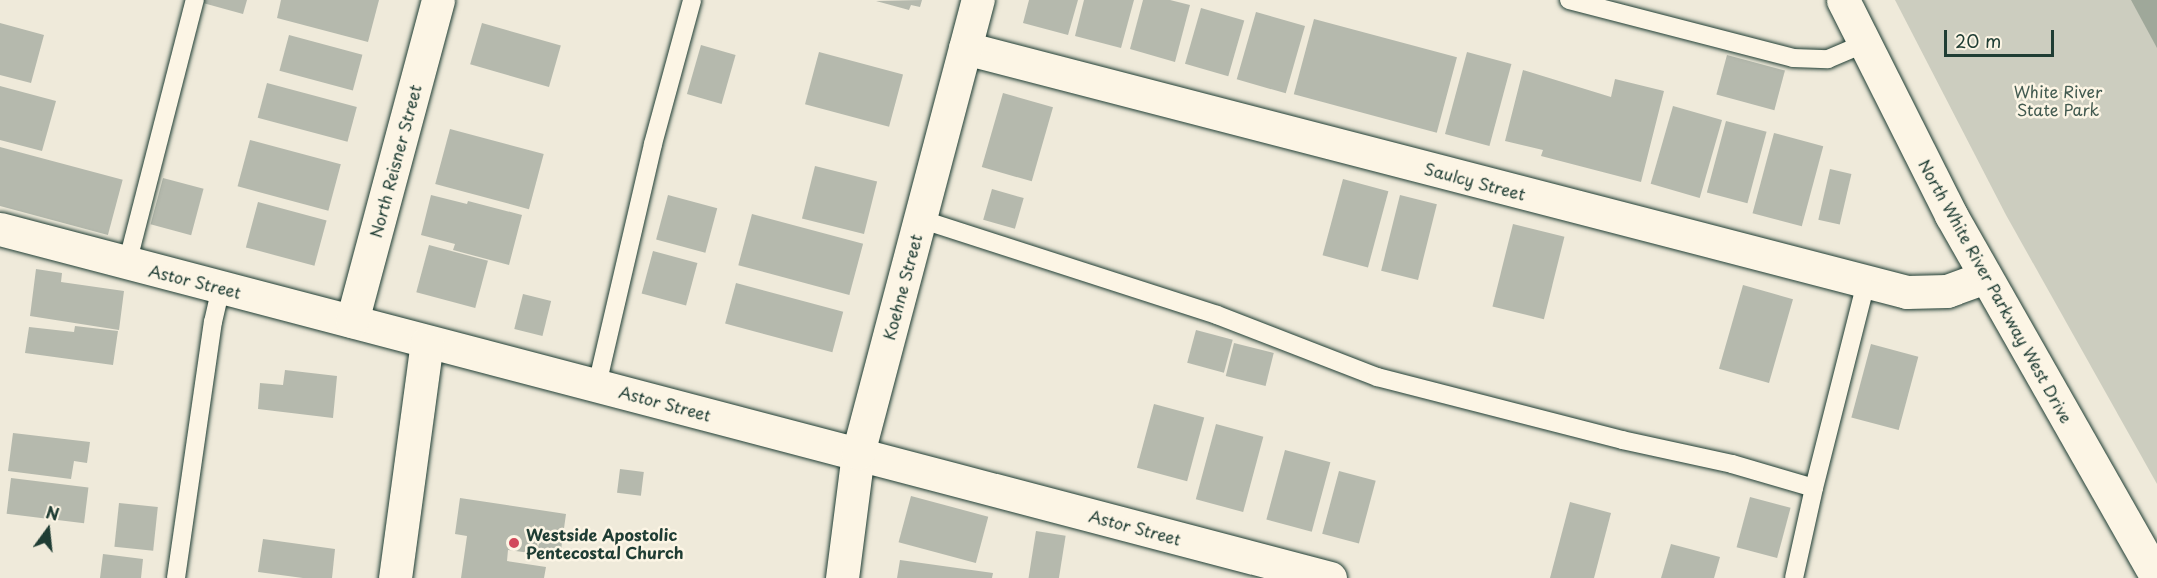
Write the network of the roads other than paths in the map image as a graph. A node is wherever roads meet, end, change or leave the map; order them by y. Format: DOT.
graph roads {
  1 [pos="195,0"];
  2 [pos="438,0"];
  3 [pos="692,0"];
  4 [pos="978,0"];
  5 [pos="1569,0"];
  6 [pos="1843,0"];
  7 [pos="1864,44"];
  8 [pos="965,48"];
  9 [pos="920,219"];
  10 [pos="0,229"];
  11 [pos="127,264"];
  12 [pos="1985,277"];
  13 [pos="1866,282"];
  14 [pos="221,288"];
  15 [pos="352,321"];
  16 [pos="427,342"];
  17 [pos="597,385"];
  18 [pos="858,453"];
  19 [pos="1814,488"];
  20 [pos="1294,573"];
  21 [pos="2157,577"];
  22 [pos="176,578"];
  23 [pos="395,578"];
  24 [pos="842,578"];
  25 [pos="1330,578"];
  26 [pos="1794,578"];
  1 -- 11 [label="lane"];
  2 -- 15 [label="street, North Reisner Street"];
  3 -- 17 [label="lane"];
  4 -- 8 [label="street, Koehne Street"];
  5 -- 7 [label="lane"];
  6 -- 7 [label="street, North White River Parkway West Drive"];
  7 -- 12 [label="street, North White River Parkway West Drive"];
  8 -- 9 [label="street, Koehne Street"];
  8 -- 13 [label="street, Saulcy Street"];
  9 -- 18 [label="street, Koehne Street"];
  9 -- 19 [label="lane"];
  10 -- 11 [label="street, Astor Street"];
  11 -- 14 [label="street, Astor Street"];
  12 -- 13 [label="street, Saulcy Street"];
  12 -- 21 [label="street, North White River Parkway West Drive"];
  13 -- 19 [label="lane"];
  14 -- 15 [label="street, Astor Street"];
  14 -- 22 [label="lane"];
  15 -- 16 [label="street, Astor Street"];
  16 -- 17 [label="street, Astor Street"];
  16 -- 23 [label="street"];
  17 -- 18 [label="street, Astor Street"];
  18 -- 20 [label="street, Astor Street"];
  18 -- 24 [label="street, Koehne Street"];
  19 -- 26 [label="lane"];
  20 -- 25 [label="street, Astor Street"];
}
